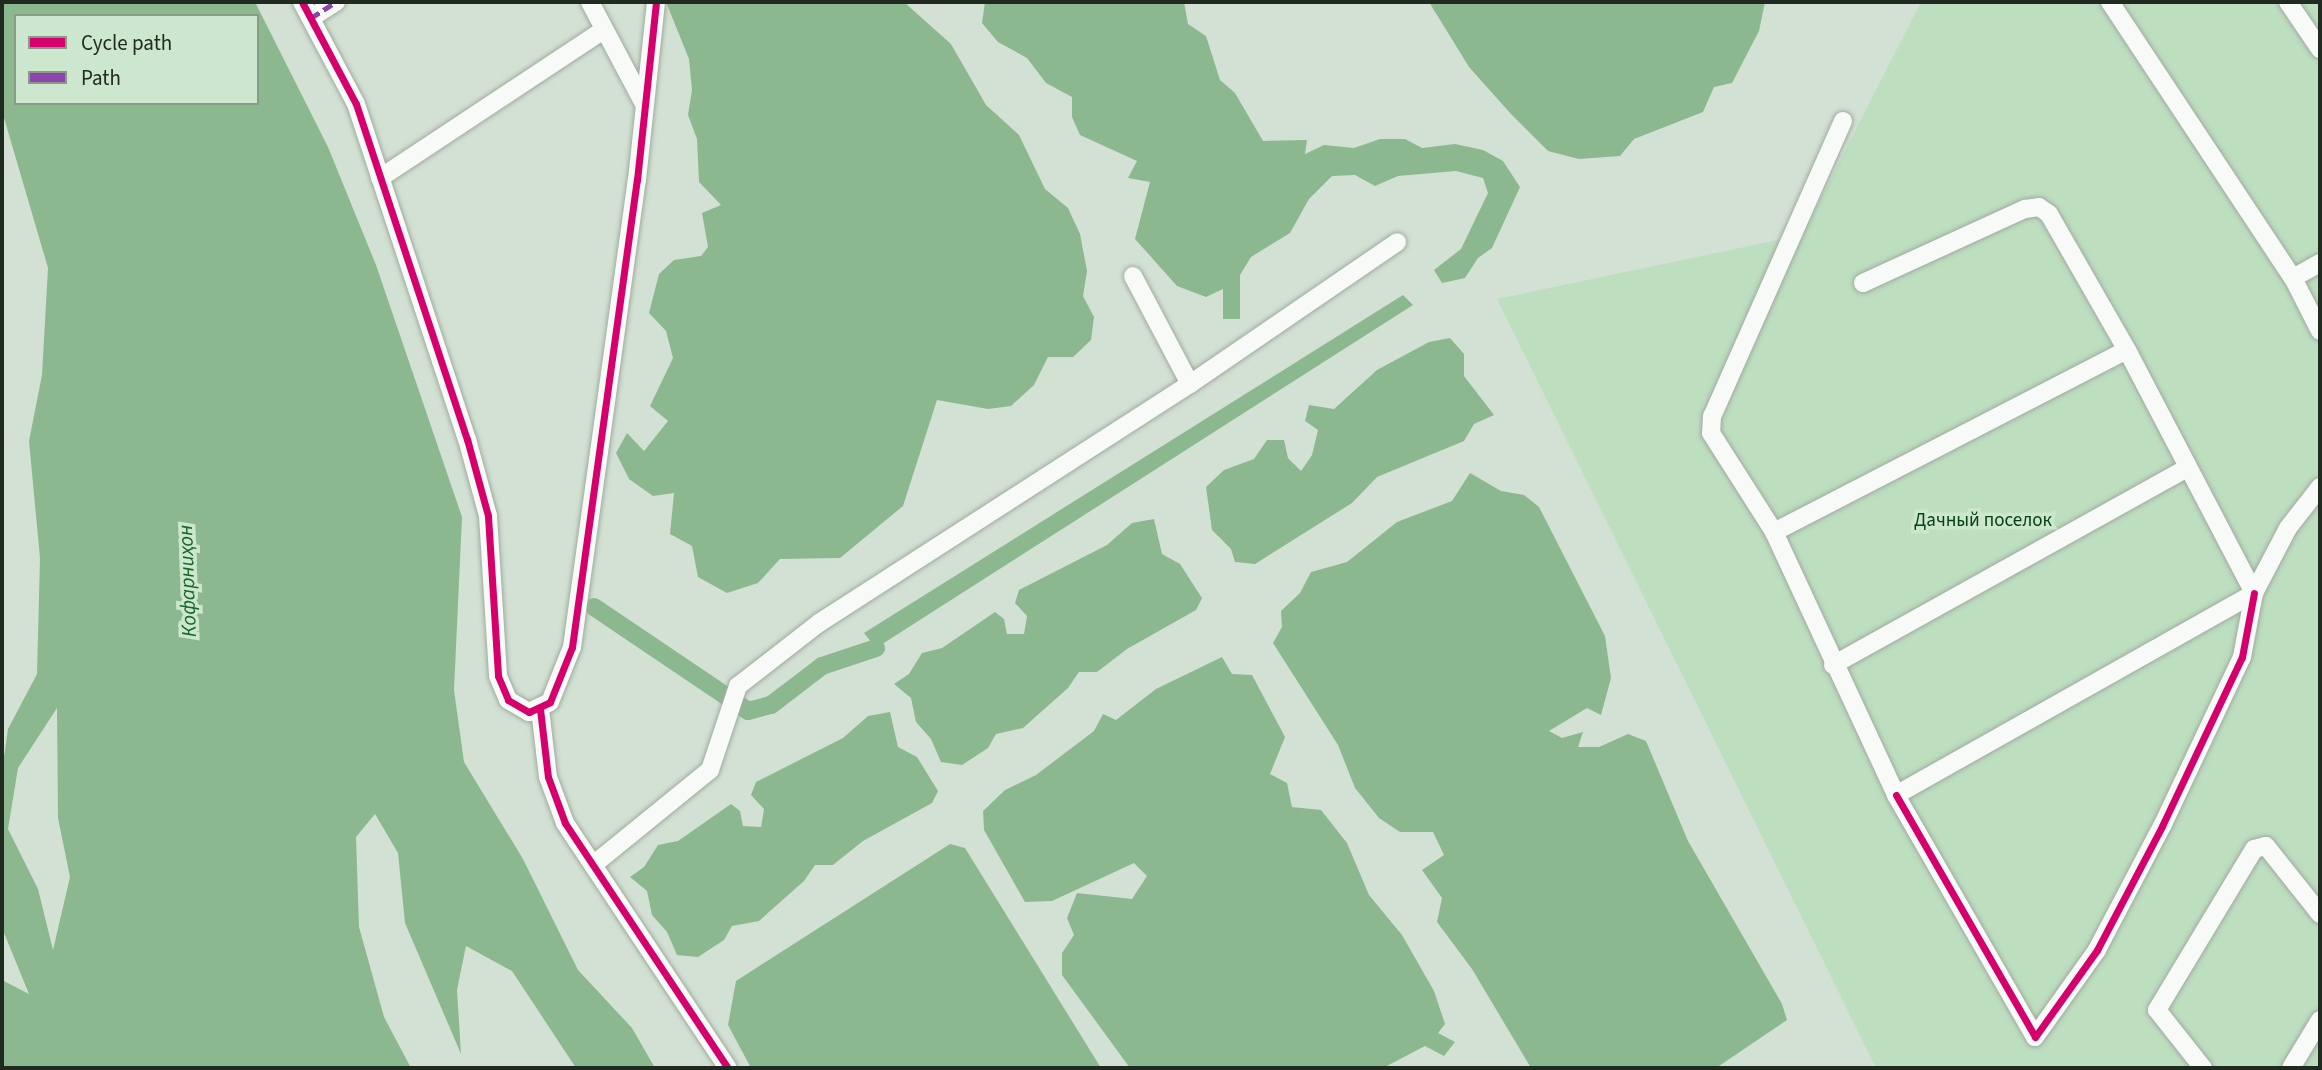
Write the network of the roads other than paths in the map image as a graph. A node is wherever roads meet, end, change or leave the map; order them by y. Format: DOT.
graph roads {
  1 [pos="302,2"];
  2 [pos="336,2"];
  3 [pos="590,2"];
  4 [pos="656,2"];
  5 [pos="2110,2"];
  6 [pos="2288,2"];
  7 [pos="311,18"];
  8 [pos="604,30"];
  9 [pos="2320,49"];
  10 [pos="645,104"];
  11 [pos="1843,121"];
  12 [pos="380,178"];
  13 [pos="1397,242"];
  14 [pos="2320,263"];
  15 [pos="1133,276"];
  16 [pos="2293,278"];
  17 [pos="1863,283"];
  18 [pos="2320,331"];
  19 [pos="2127,350"];
  20 [pos="1190,384"];
  21 [pos="2187,468"];
  22 [pos="2320,486"];
  23 [pos="1774,532"];
  24 [pos="2253,593"];
  25 [pos="1833,665"];
  26 [pos="540,709"];
  27 [pos="1896,795"];
  28 [pos="593,865"];
  29 [pos="2320,914"];
  30 [pos="2320,1020"];
  31 [pos="729,1068"];
  32 [pos="2203,1068"];
  33 [pos="2291,1068"];
  1 -- 7 [label="street"];
  2 -- 7 [label="street"];
  3 -- 8 [label="street"];
  4 -- 10 [label="street"];
  5 -- 16 [label="street"];
  6 -- 9 [label="street"];
  7 -- 12 [label="street"];
  8 -- 10 [label="street"];
  8 -- 12 [label="street"];
  10 -- 26 [label="street"];
  11 -- 23 [label="street"];
  12 -- 26 [label="street"];
  13 -- 20 [label="street"];
  14 -- 16 [label="street"];
  15 -- 20 [label="street"];
  16 -- 18 [label="street"];
  17 -- 19 [label="street"];
  19 -- 21 [label="street"];
  19 -- 23 [label="street"];
  20 -- 28 [label="street"];
  21 -- 24 [label="street"];
  21 -- 25 [label="street"];
  22 -- 24 [label="street"];
  23 -- 25 [label="street"];
  24 -- 27 [label="street"];
  24 -- 27 [label="street"];
  25 -- 27 [label="street"];
  26 -- 28 [label="street"];
  28 -- 31 [label="street"];
  29 -- 32 [label="street"];
  30 -- 33 [label="street"];
}
